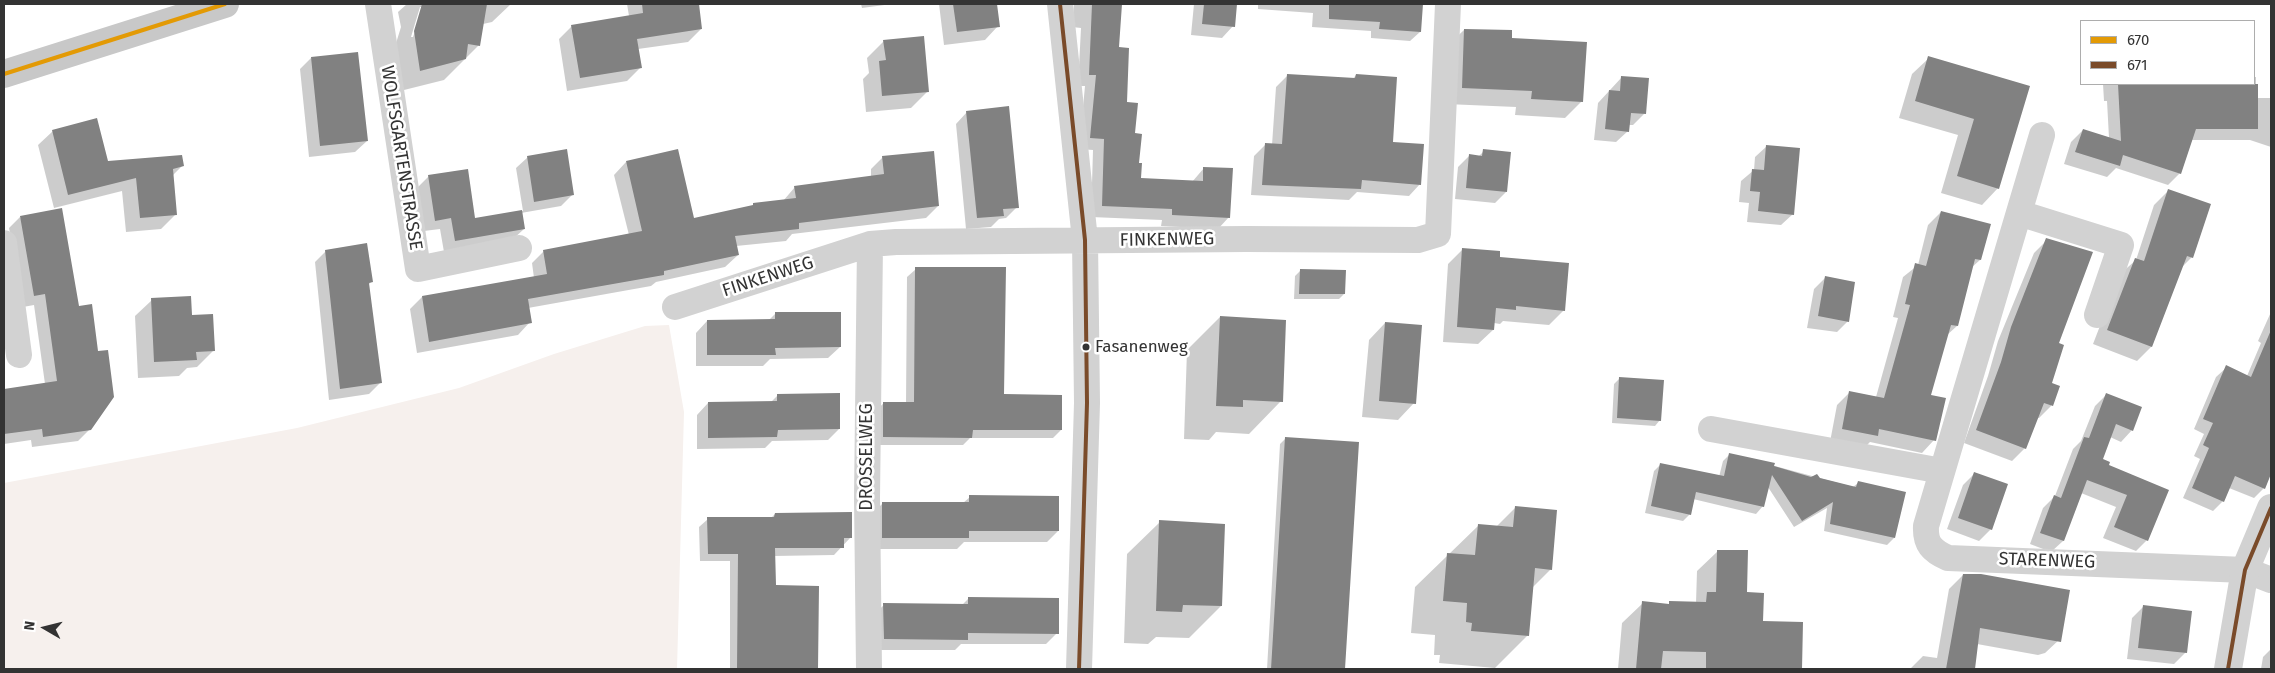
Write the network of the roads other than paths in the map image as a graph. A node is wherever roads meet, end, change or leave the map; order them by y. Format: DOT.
graph roads {
  1 [pos="225,4"];
  2 [pos="378,4"];
  3 [pos="1060,4"];
  4 [pos="1448,4"];
  5 [pos="4,74"];
  6 [pos="2042,135"];
  7 [pos="2019,213"];
  8 [pos="1085,240"];
  9 [pos="4,243"];
  10 [pos="870,244"];
  11 [pos="519,248"];
  12 [pos="675,307"];
  13 [pos="2097,315"];
  14 [pos="19,355"];
  15 [pos="1711,429"];
  16 [pos="1942,471"];
  17 [pos="2271,508"];
  18 [pos="2245,570"];
  19 [pos="2271,580"];
  20 [pos="869,669"];
  21 [pos="1079,669"];
  22 [pos="2228,669"];
  1 -- 5 [label="main road"];
  2 -- 11 [label="street, WOLFSGARTENSTRASSE"];
  3 -- 8 [label="street"];
  4 -- 8 [label="street, FINKENWEG"];
  6 -- 7 [label="street, STARENWEG"];
  7 -- 13 [label="street"];
  7 -- 16 [label="street, STARENWEG"];
  8 -- 10 [label="street, FINKENWEG"];
  8 -- 21 [label="street"];
  9 -- 14 [label="street"];
  10 -- 12 [label="street, FINKENWEG"];
  10 -- 20 [label="street, DROSSELWEG"];
  15 -- 16 [label="street"];
  16 -- 18 [label="street, STARENWEG"];
  17 -- 18 [label="street"];
  18 -- 19 [label="street, STARENWEG"];
  18 -- 22 [label="street"];
}
